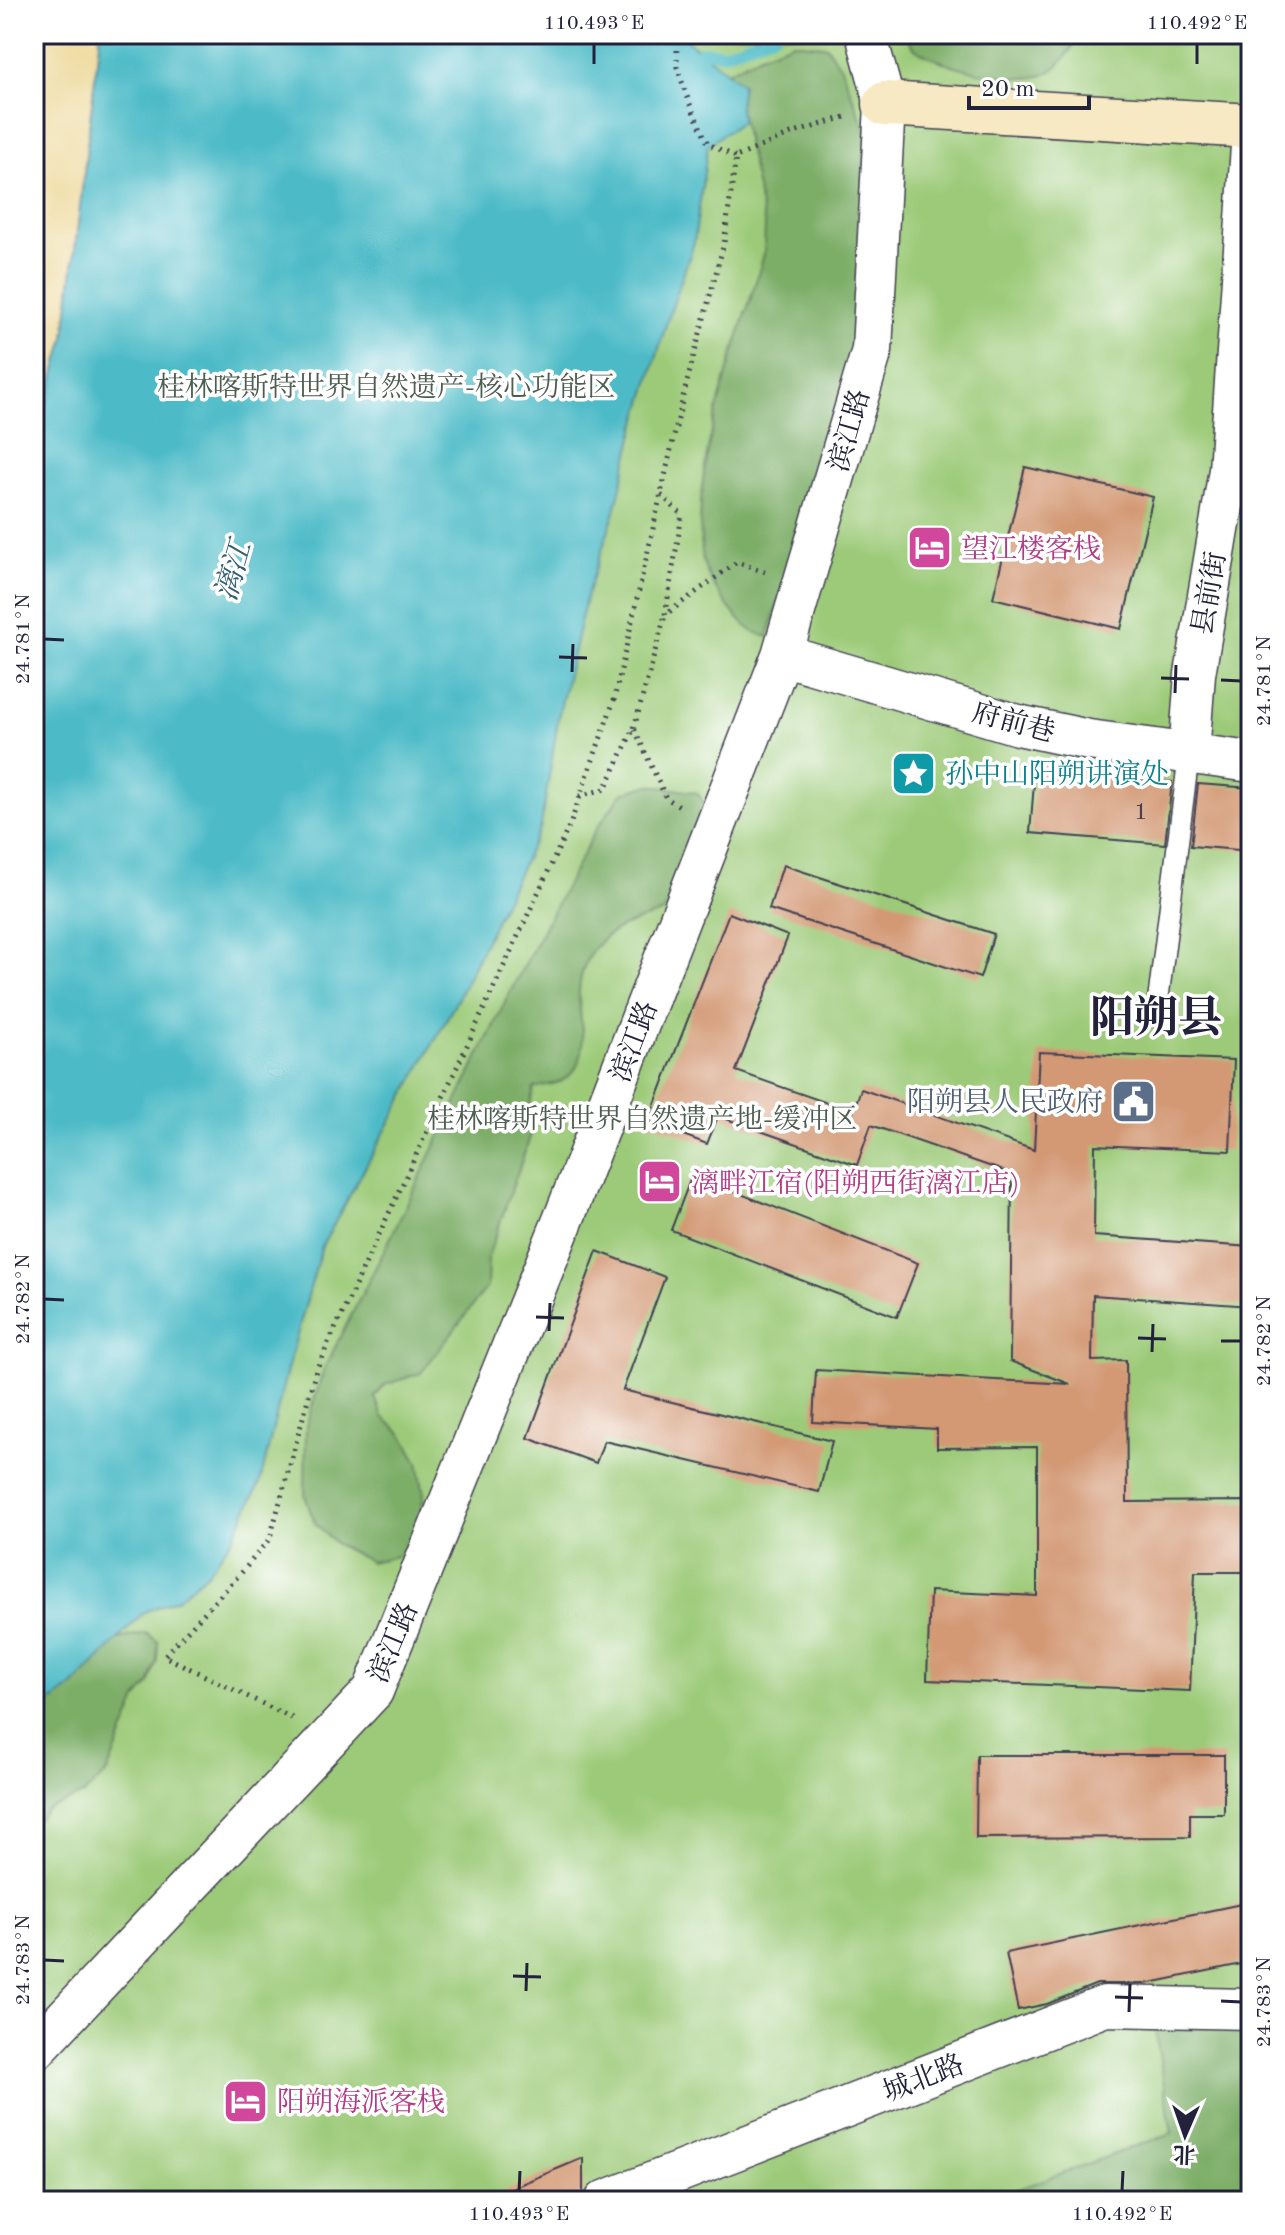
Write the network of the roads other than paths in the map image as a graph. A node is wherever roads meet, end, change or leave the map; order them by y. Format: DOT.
graph roads {
  1 [pos="870,36"];
  2 [pos="885,104"];
  3 [pos="1251,128"];
  4 [pos="1251,146"];
  5 [pos="782,655"];
  6 [pos="1189,754"];
  7 [pos="1251,762"];
  8 [pos="1156,1017"];
  9 [pos="1251,2009"];
  10 [pos="34,2051"];
  11 [pos="605,2201"];
  1 -- 2 [label="street, 滨江路"];
  2 -- 3 [label="street"];
  2 -- 5 [label="street, 滨江路"];
  4 -- 6 [label="street, 县前街"];
  5 -- 6 [label="street, 府前巷"];
  5 -- 10 [label="street, 滨江路"];
  6 -- 7 [label="street, 府前巷"];
  6 -- 8 [label="lane"];
  9 -- 11 [label="street, 城北路"];
}
